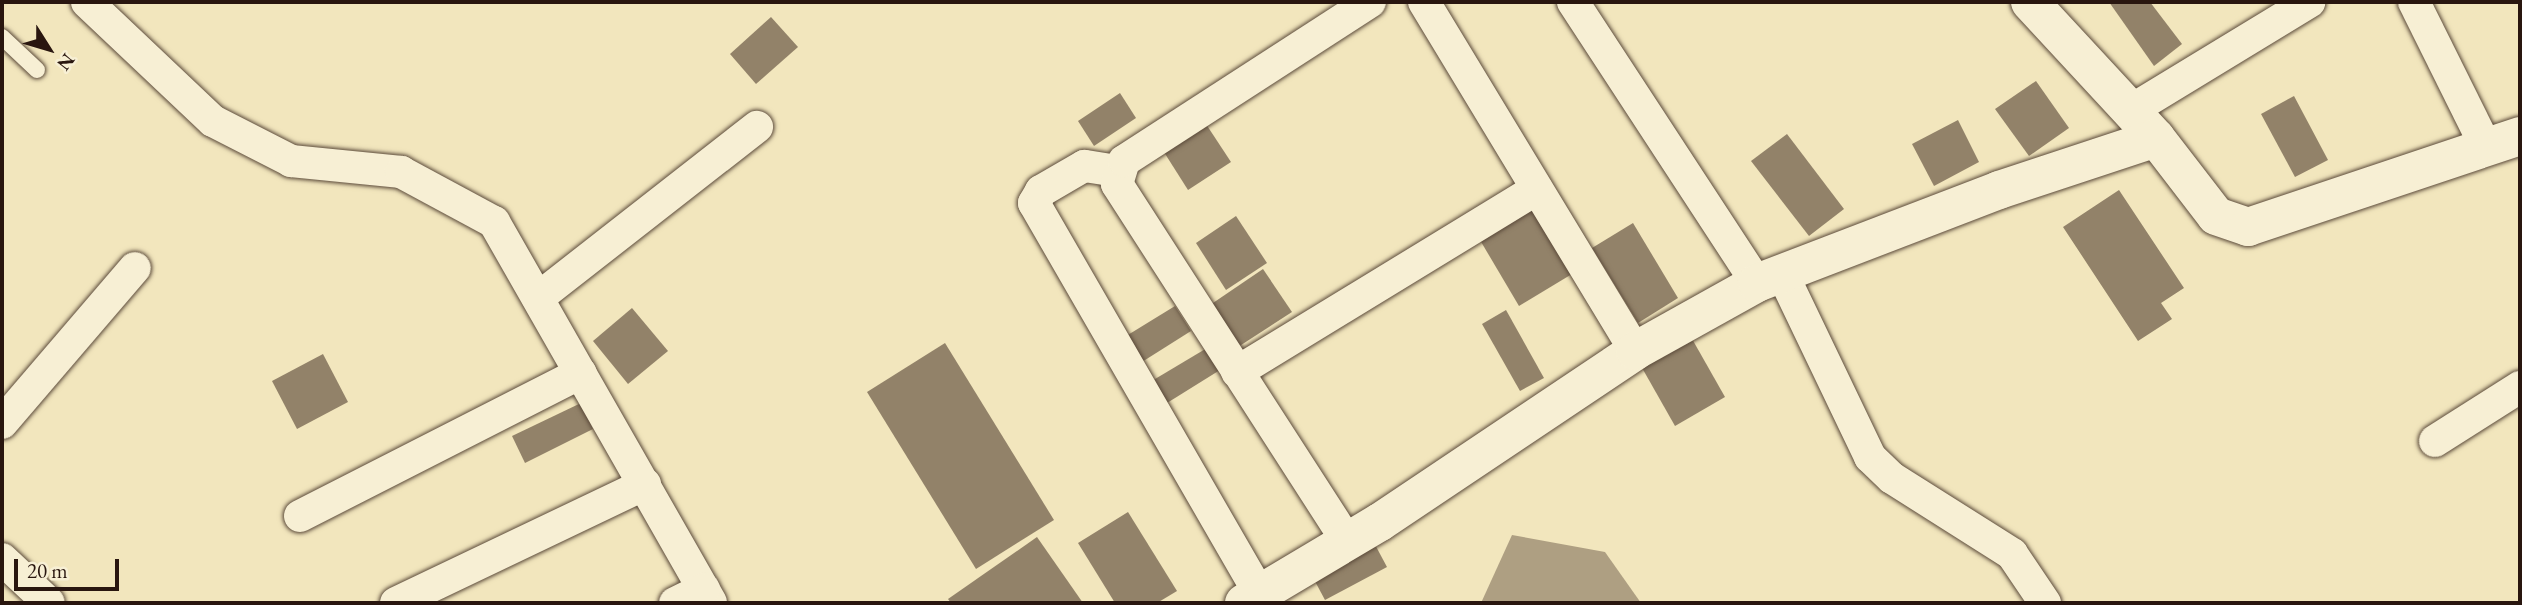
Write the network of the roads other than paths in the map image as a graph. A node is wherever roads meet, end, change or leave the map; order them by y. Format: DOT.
graph roads {
  1 [pos="87,2"];
  2 [pos="1370,2"];
  3 [pos="1424,2"];
  4 [pos="1573,2"];
  5 [pos="2030,2"];
  6 [pos="2309,2"];
  7 [pos="2414,2"];
  8 [pos="2,37"];
  9 [pos="37,70"];
  10 [pos="2130,111"];
  11 [pos="757,127"];
  12 [pos="2156,138"];
  13 [pos="2503,140"];
  14 [pos="1117,172"];
  15 [pos="1537,189"];
  16 [pos="135,268"];
  17 [pos="1770,278"];
  18 [pos="538,298"];
  19 [pos="1636,351"];
  20 [pos="1237,372"];
  21 [pos="581,373"];
  22 [pos="2520,387"];
  23 [pos="2,423"];
  24 [pos="2435,441"];
  25 [pos="645,484"];
  26 [pos="300,516"];
  27 [pos="1347,541"];
  28 [pos="2,559"];
  29 [pos="708,596"];
  30 [pos="30,597"];
  31 [pos="1252,598"];
  32 [pos="396,603"];
  33 [pos="675,603"];
  34 [pos="2045,603"];
  1 -- 18 [label="street"];
  2 -- 14 [label="street"];
  3 -- 15 [label="street"];
  4 -- 17 [label="street"];
  5 -- 10 [label="street"];
  6 -- 10 [label="street"];
  7 -- 13 [label="street"];
  8 -- 9 [label="lane"];
  10 -- 12 [label="street"];
  11 -- 18 [label="street"];
  12 -- 13 [label="street"];
  12 -- 17 [label="street"];
  14 -- 20 [label="street"];
  14 -- 31 [label="street"];
  15 -- 19 [label="street"];
  15 -- 20 [label="street"];
  16 -- 23 [label="street"];
  17 -- 19 [label="street"];
  17 -- 34 [label="street"];
  18 -- 21 [label="street"];
  19 -- 27 [label="street"];
  20 -- 27 [label="street"];
  21 -- 25 [label="street"];
  21 -- 26 [label="street"];
  22 -- 24 [label="street"];
  25 -- 29 [label="street"];
  25 -- 32 [label="street"];
  27 -- 31 [label="street"];
  28 -- 30 [label="street"];
  29 -- 33 [label="street"];
}
